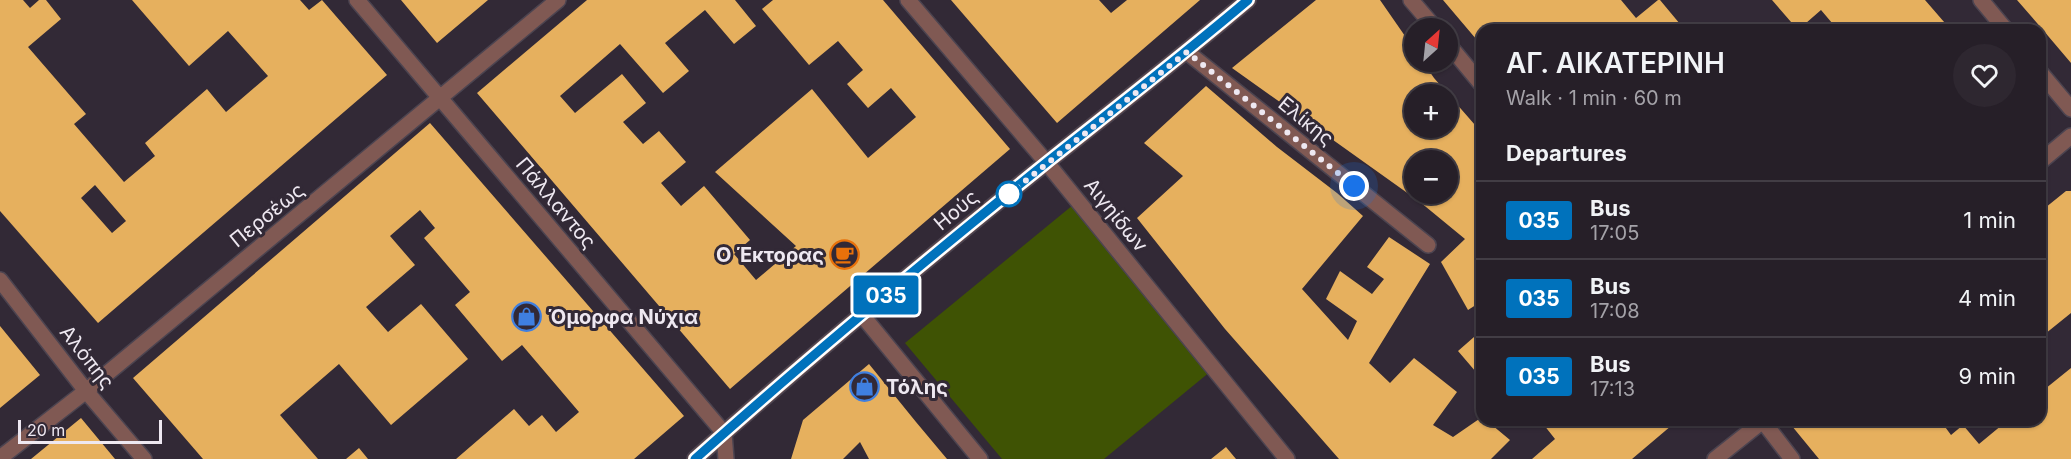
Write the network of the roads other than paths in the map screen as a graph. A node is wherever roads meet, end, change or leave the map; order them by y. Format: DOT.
graph roads {
  1 [pos="357,0"];
  2 [pos="558,0"];
  3 [pos="908,0"];
  4 [pos="1248,0"];
  5 [pos="1411,0"];
  6 [pos="1981,0"];
  7 [pos="1426,18"];
  8 [pos="2001,24"];
  9 [pos="1187,52"];
  10 [pos="1458,56"];
  11 [pos="1476,78"];
  12 [pos="2046,79"];
  13 [pos="440,99"];
  14 [pos="2071,109"];
  15 [pos="2071,136"];
  16 [pos="2046,157"];
  17 [pos="1047,163"];
  18 [pos="1428,245"];
  19 [pos="0,280"];
  20 [pos="862,315"];
  21 [pos="86,391"];
  22 [pos="1756,426"];
  23 [pos="1767,426"];
  24 [pos="724,433"];
  25 [pos="0,458"];
  26 [pos="144,459"];
  27 [pos="695,459"];
  28 [pos="726,459"];
  29 [pos="980,459"];
  30 [pos="1287,459"];
  31 [pos="1715,459"];
  32 [pos="1792,459"];
  1 -- 13 [label="street, Πάλλαντος"];
  2 -- 13 [label="street, Περσέως"];
  3 -- 17 [label="street, Αιγηίδων"];
  4 -- 9 [label="street, Ηούς"];
  5 -- 7 [label="street"];
  6 -- 8 [label="street"];
  9 -- 17 [label="street, Ηούς"];
  9 -- 18 [label="street, Ελίκης"];
  10 -- 11 [label="street"];
  12 -- 14 [label="street"];
  13 -- 21 [label="street, Περσέως"];
  13 -- 24 [label="street, Πάλλαντος"];
  15 -- 16 [label="street"];
  17 -- 20 [label="street, Ηούς"];
  17 -- 30 [label="street, Αιγηίδων"];
  19 -- 21 [label="street, Αλόπης"];
  20 -- 24 [label="street, Ηούς"];
  20 -- 29 [label="street"];
  21 -- 25 [label="street, Περσέως"];
  21 -- 26 [label="street, Αλόπης"];
  22 -- 31 [label="street"];
  23 -- 32 [label="street"];
  24 -- 27 [label="street, Ηούς"];
  24 -- 28 [label="street"];
}
